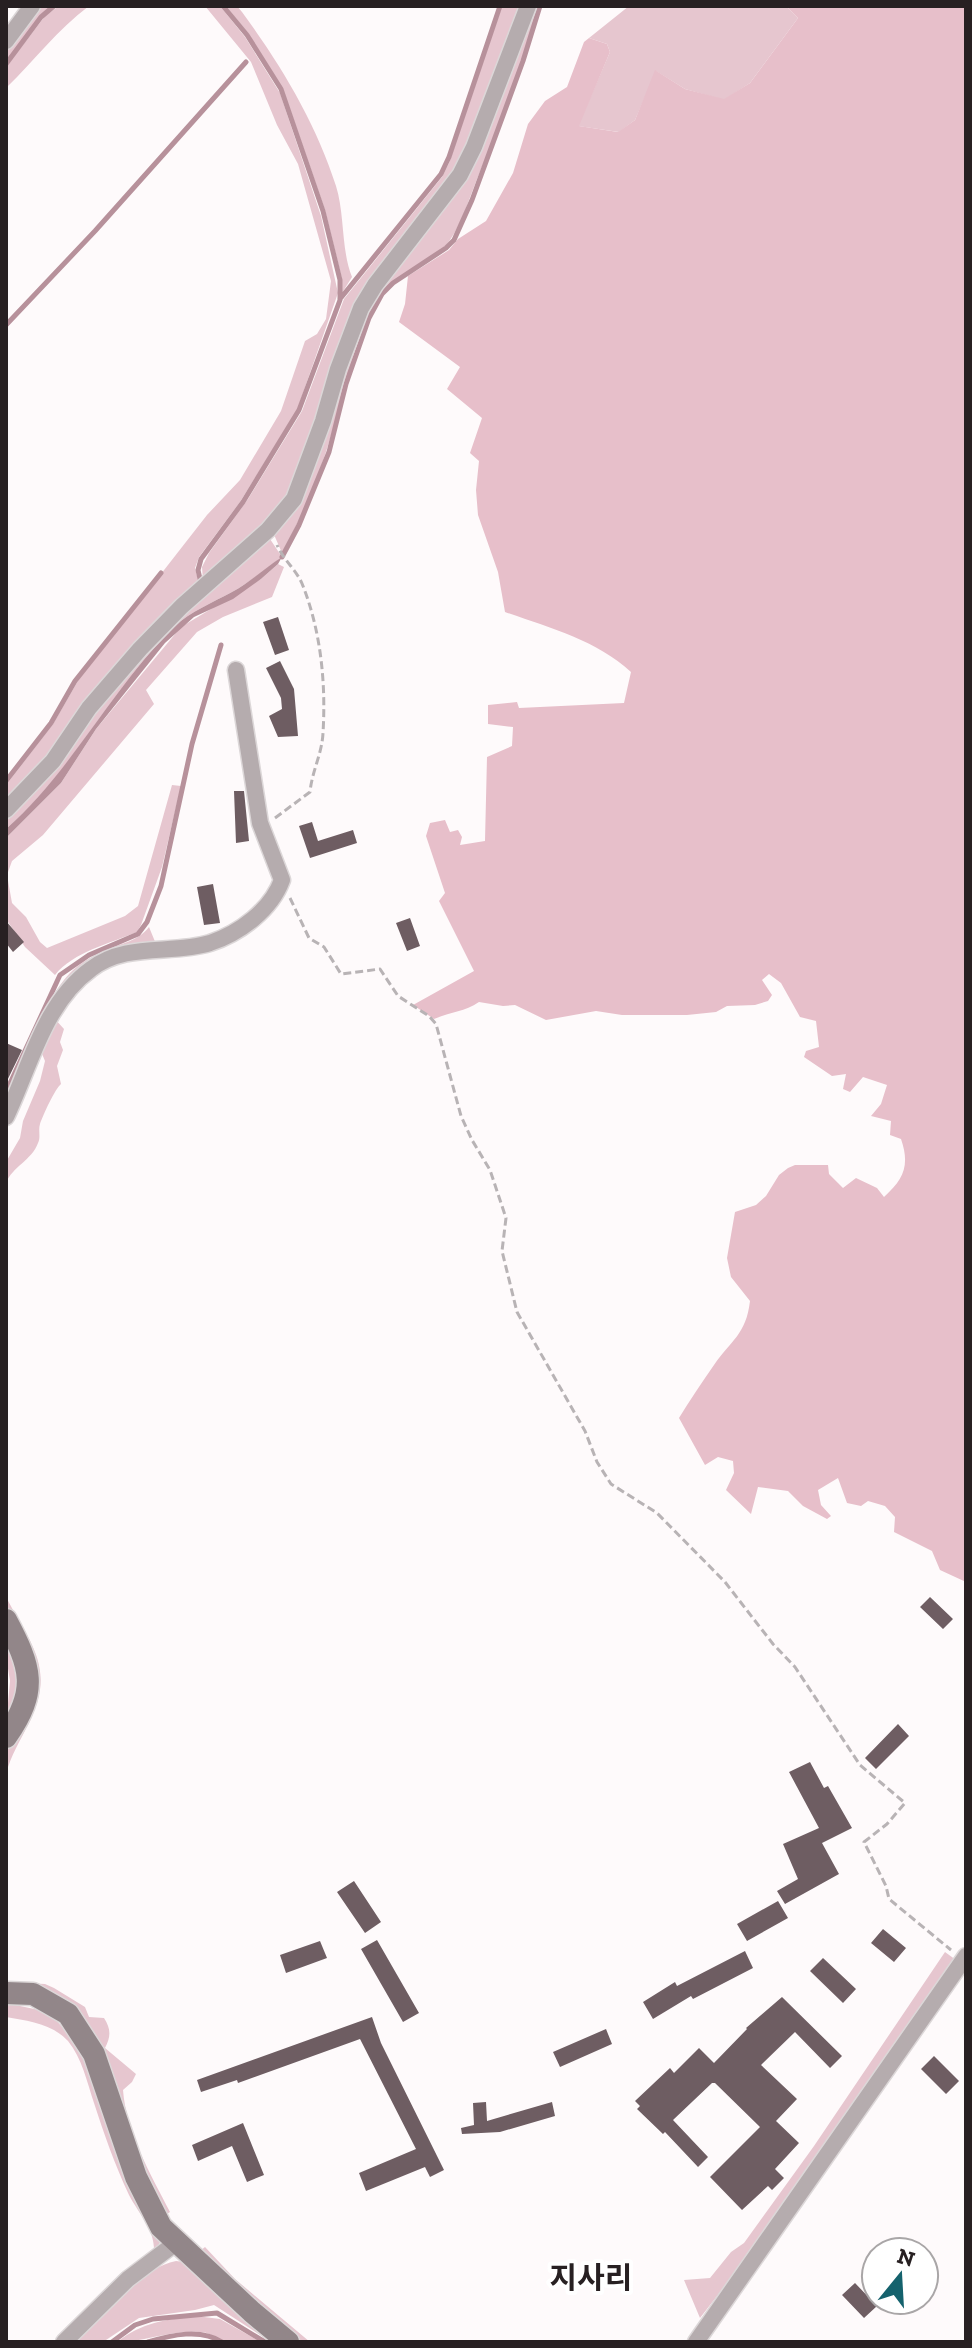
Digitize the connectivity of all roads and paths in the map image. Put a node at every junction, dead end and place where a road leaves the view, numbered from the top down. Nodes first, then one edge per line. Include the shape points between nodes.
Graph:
1 (32, 6) edge
2 (528, 6) edge
3 (6, 41) edge
4 (268, 530) junction
5 (236, 670) dead end
6 (6, 810) edge
7 (260, 823) junction
8 (282, 880) junction
9 (6, 1117) edge
10 (6, 1620) edge
11 (6, 1737) edge
12 (965, 1958) edge
13 (6, 1993) edge
14 (177, 2242) junction
15 (64, 2342) edge
16 (288, 2342) edge
17 (696, 2342) edge

1 - 3 street
2 - 4 street via 460,175 361,308 294,499
4 - 6 street via 140,649 89,708 53,761
4 - 7 path via 282,557 296,570 319,639 323,732 310,792 280,817
5 - 7 street
7 - 8 street
8 - 9 street via 265,911 210,943 115,955 81,977 47,1023
8 - 12 path via 309,938 324,947 341,974 380,969 398,996 436,1024 461,1116 490,1170 506,1218 502,1251 517,1312 597,1462 611,1484 657,1513 725,1582 795,1667 860,1765 905,1803 864,1842 889,1899
10 - 11 street via 30,1681
12 - 17 street
13 - 14 street via 33,1994 68,2014 94,2054 136,2177 161,2227
14 - 15 street via 128,2279
14 - 16 street

